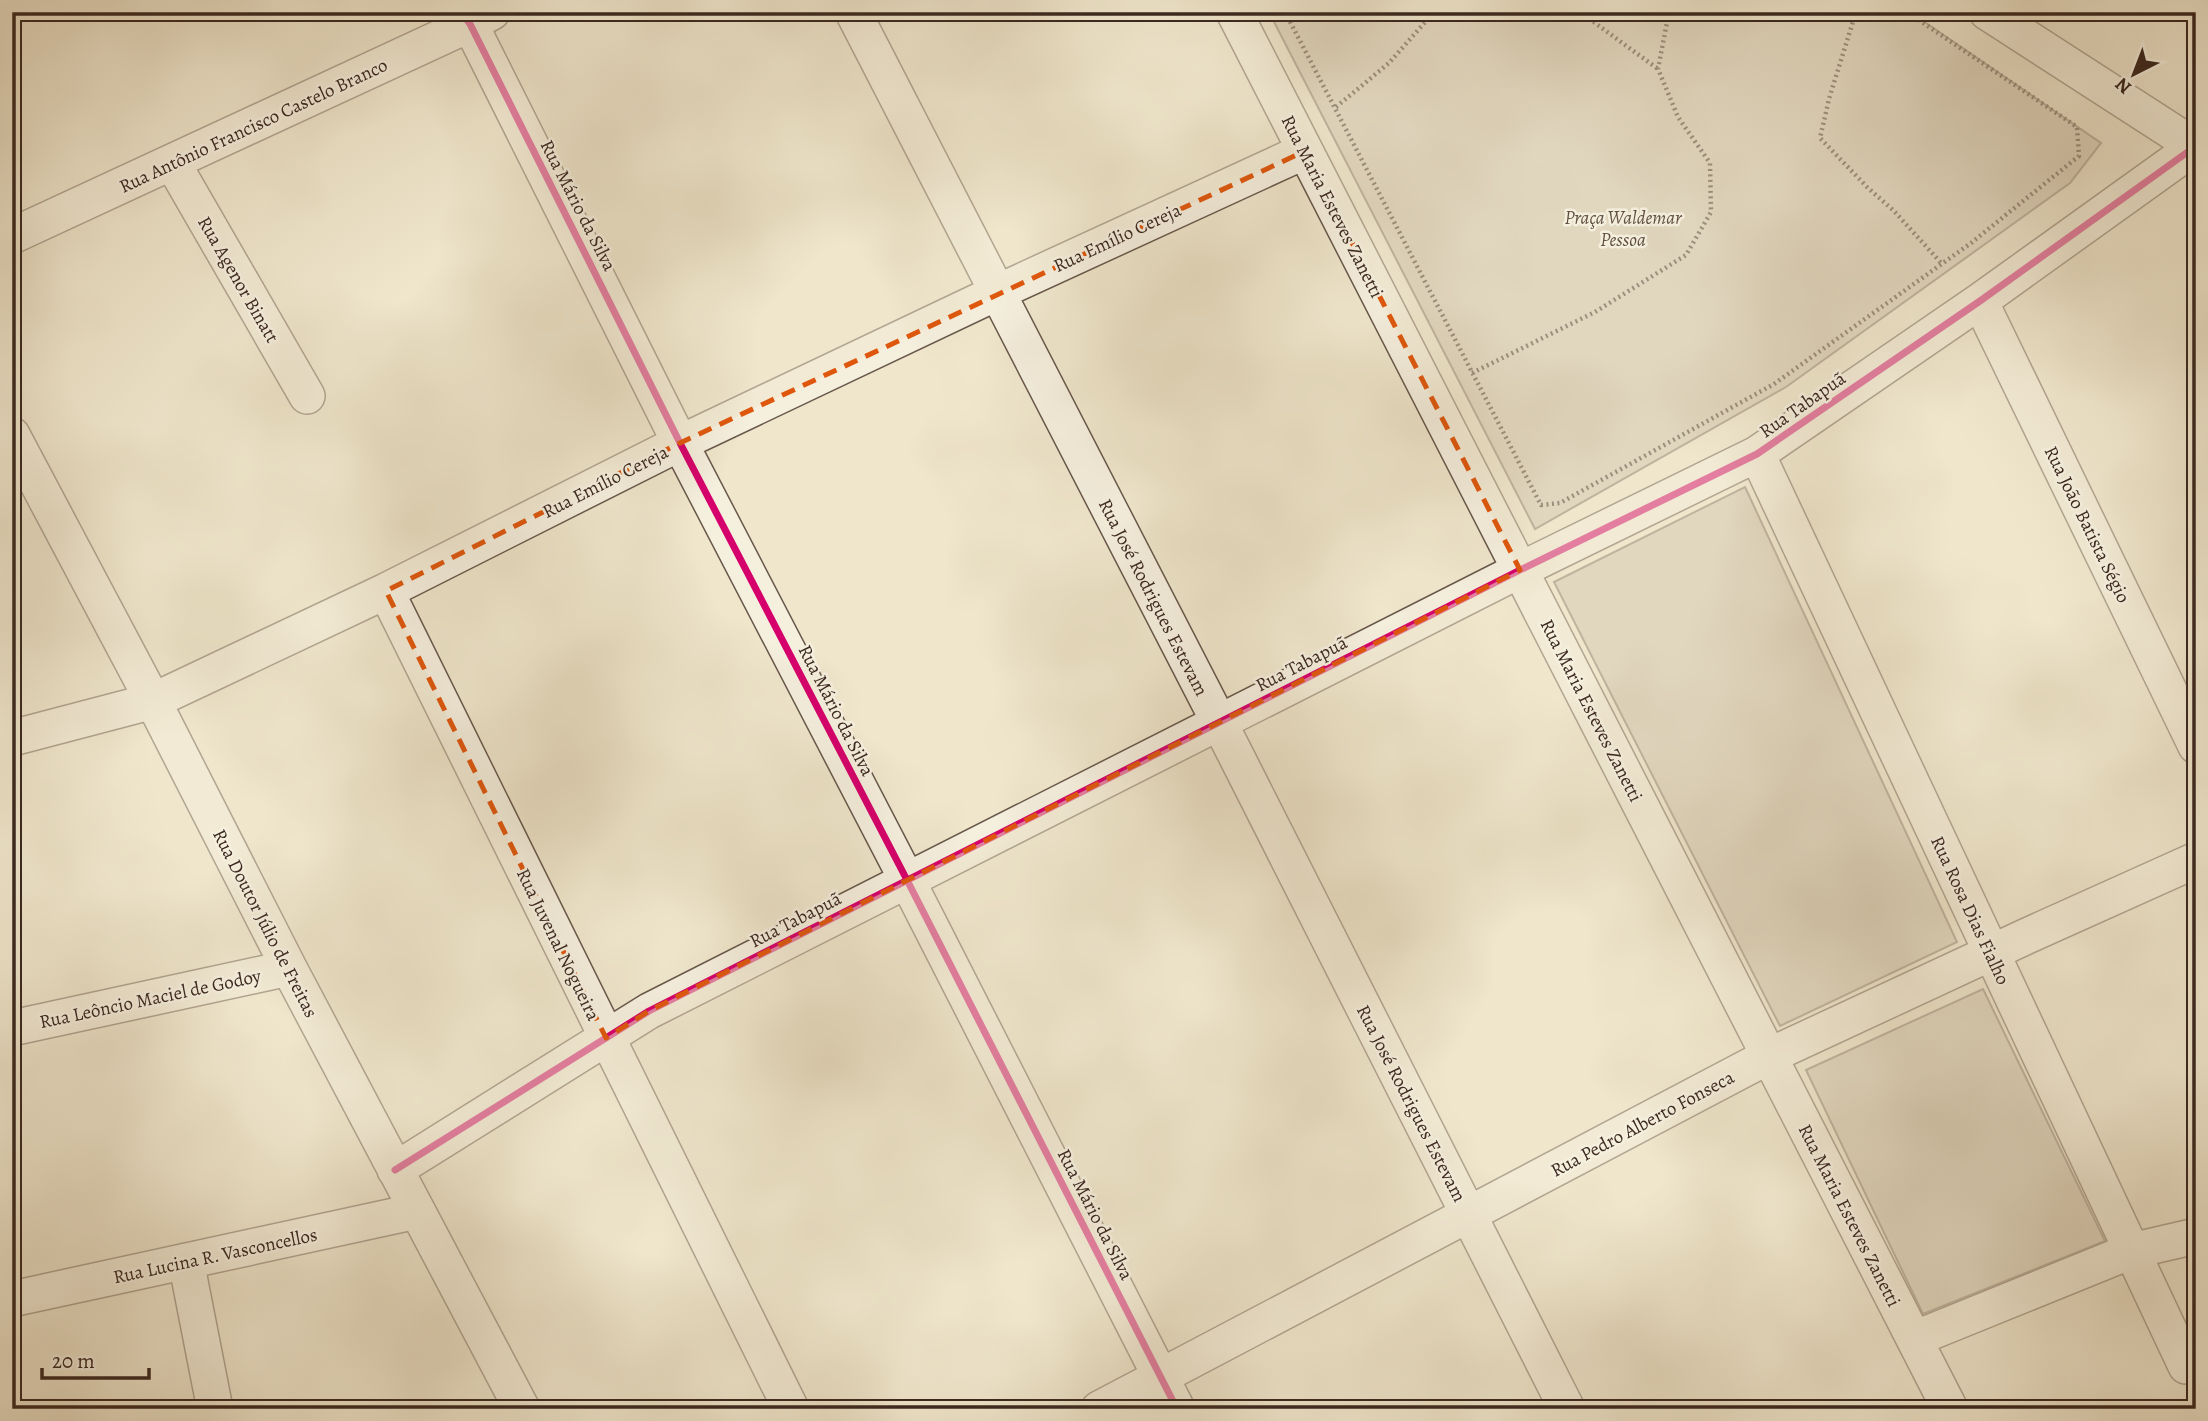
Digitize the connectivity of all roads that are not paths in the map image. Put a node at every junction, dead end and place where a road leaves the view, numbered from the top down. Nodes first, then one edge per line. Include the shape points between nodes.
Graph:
1 (853, 12) edge
2 (1234, 12) edge
3 (1987, 12) edge
4 (475, 16) edge
5 (2196, 147) edge
6 (1305, 151) junction
7 (172, 162) junction
8 (12, 236) edge
9 (996, 293) junction
10 (1980, 301) junction
11 (307, 397) dead end
12 (12, 435) edge
13 (680, 443) junction
14 (1757, 454) junction
15 (1520, 570) junction
16 (386, 592) junction
17 (153, 701) junction
18 (1219, 722) junction
19 (12, 738) edge
20 (2196, 746) edge
21 (2196, 860) edge
22 (907, 880) junction
23 (1991, 952) junction
24 (289, 968) junction
25 (12, 1028) edge
26 (606, 1038) junction
27 (1769, 1056) junction
28 (396, 1170) junction
29 (417, 1211) junction
30 (1469, 1214) junction
31 (2196, 1236) edge
32 (2132, 1251) junction
33 (186, 1261) junction
34 (12, 1299) edge
35 (1914, 1339) junction
36 (2186, 1366) dead end
37 (1160, 1376) junction
38 (215, 1409) edge
39 (522, 1409) edge
40 (791, 1409) edge
41 (1099, 1409) edge
42 (1177, 1409) edge
43 (1567, 1409) edge
44 (1950, 1409) edge

1 - 9 street, Rua José Rodrigues Estevam
2 - 6 street, Rua Maria Esteves Zanetti
3 - 5 street
4 - 7 street, Rua Antônio Francisco Castelo Branco
4 - 13 street, Rua Mário da Silva
5 - 10 street, Rua Tabapuã
6 - 9 street, Rua Emílio Cereja
6 - 15 street, Rua Maria Esteves Zanetti
7 - 8 street, Rua Antônio Francisco Castelo Branco
7 - 11 street, Rua Agenor Binatt
9 - 13 street, Rua Emílio Cereja
9 - 18 street, Rua José Rodrigues Estevam
10 - 14 street, Rua Tabapuã
10 - 20 street, Rua João Batista Ségio
12 - 17 street, Rua Doutor Júlio de Freitas
13 - 16 street, Rua Emílio Cereja
13 - 22 street, Rua Mário da Silva
14 - 15 street, Rua Tabapuã
14 - 23 street, Rua Rosa Dias Fialho
15 - 18 street, Rua Tabapuã
15 - 27 street, Rua Maria Esteves Zanetti
16 - 17 street, Rua Emílio Cereja
16 - 26 street, Rua Juvenal Nogueira
17 - 19 street, Rua Emílio Cereja
17 - 24 street, Rua Doutor Júlio de Freitas
18 - 22 street, Rua Tabapuã
18 - 30 street, Rua José Rodrigues Estevam
21 - 23 street, Rua Pedro Alberto Fonseca
22 - 26 street, Rua Tabapuã via 649,1010
22 - 37 street, Rua Mário da Silva
23 - 27 street, Rua Pedro Alberto Fonseca
23 - 32 street, Rua Rosa Dias Fialho
24 - 25 street, Rua Leôncio Maciel de Godoy
24 - 28 street, Rua Doutor Júlio de Freitas
26 - 28 street, Rua Tabapuã
26 - 40 street, Rua Juvenal Nogueira
27 - 30 street, Rua Pedro Alberto Fonseca
27 - 35 street, Rua Maria Esteves Zanetti
28 - 29 street, Rua Doutor Júlio de Freitas
29 - 33 street, Rua Lucina R. Vasconcellos
29 - 39 street, Rua Doutor Júlio de Freitas
30 - 37 street, Rua Pedro Alberto Fonseca
30 - 43 street, Rua José Rodrigues Estevam
31 - 32 street
32 - 35 street
32 - 36 street, Rua Rosa Dias Fialho
33 - 34 street, Rua Lucina R. Vasconcellos
33 - 38 street
35 - 44 street, Rua Maria Esteves Zanetti
37 - 41 street, Rua Pedro Alberto Fonseca
37 - 42 street, Rua Mário da Silva

